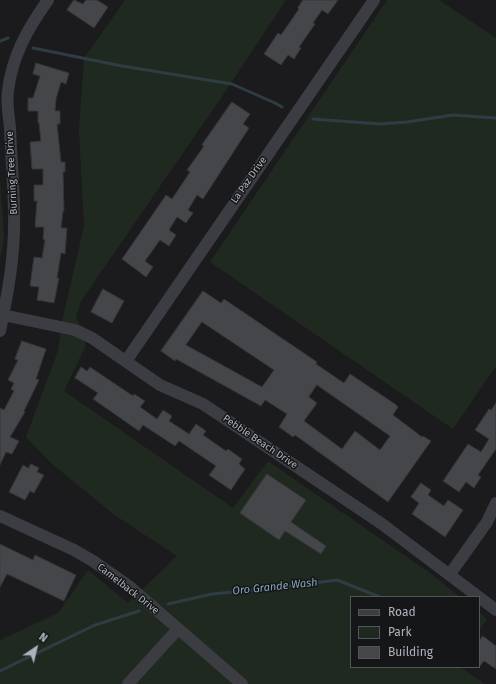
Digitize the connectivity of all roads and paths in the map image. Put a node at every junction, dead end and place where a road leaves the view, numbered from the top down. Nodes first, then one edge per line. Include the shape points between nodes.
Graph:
1 (48, 0) edge
2 (374, 0) edge
3 (3, 315) junction
4 (0, 331) edge
5 (126, 361) junction
6 (496, 503) edge
7 (0, 516) edge
8 (450, 574) junction
9 (478, 596) edge
10 (480, 597) edge
11 (496, 610) edge
12 (178, 629) junction
13 (128, 684) edge
14 (242, 684) edge

1 - 3 street, Burning Tree Drive via 23,39 14,60 8,93 14,240
2 - 5 street, La Paz Drive
3 - 4 street, Burning Tree Drive
3 - 5 street, Pebble Beach Drive via 75,330
5 - 8 street, Pebble Beach Drive via 160,385 214,410 382,524
6 - 8 street via 487,522
7 - 12 street, Camelback Drive via 93,561 130,587
8 - 9 street, Pebble Beach Drive
10 - 11 street, Pebble Beach Drive
12 - 13 street
12 - 14 street, Camelback Drive

